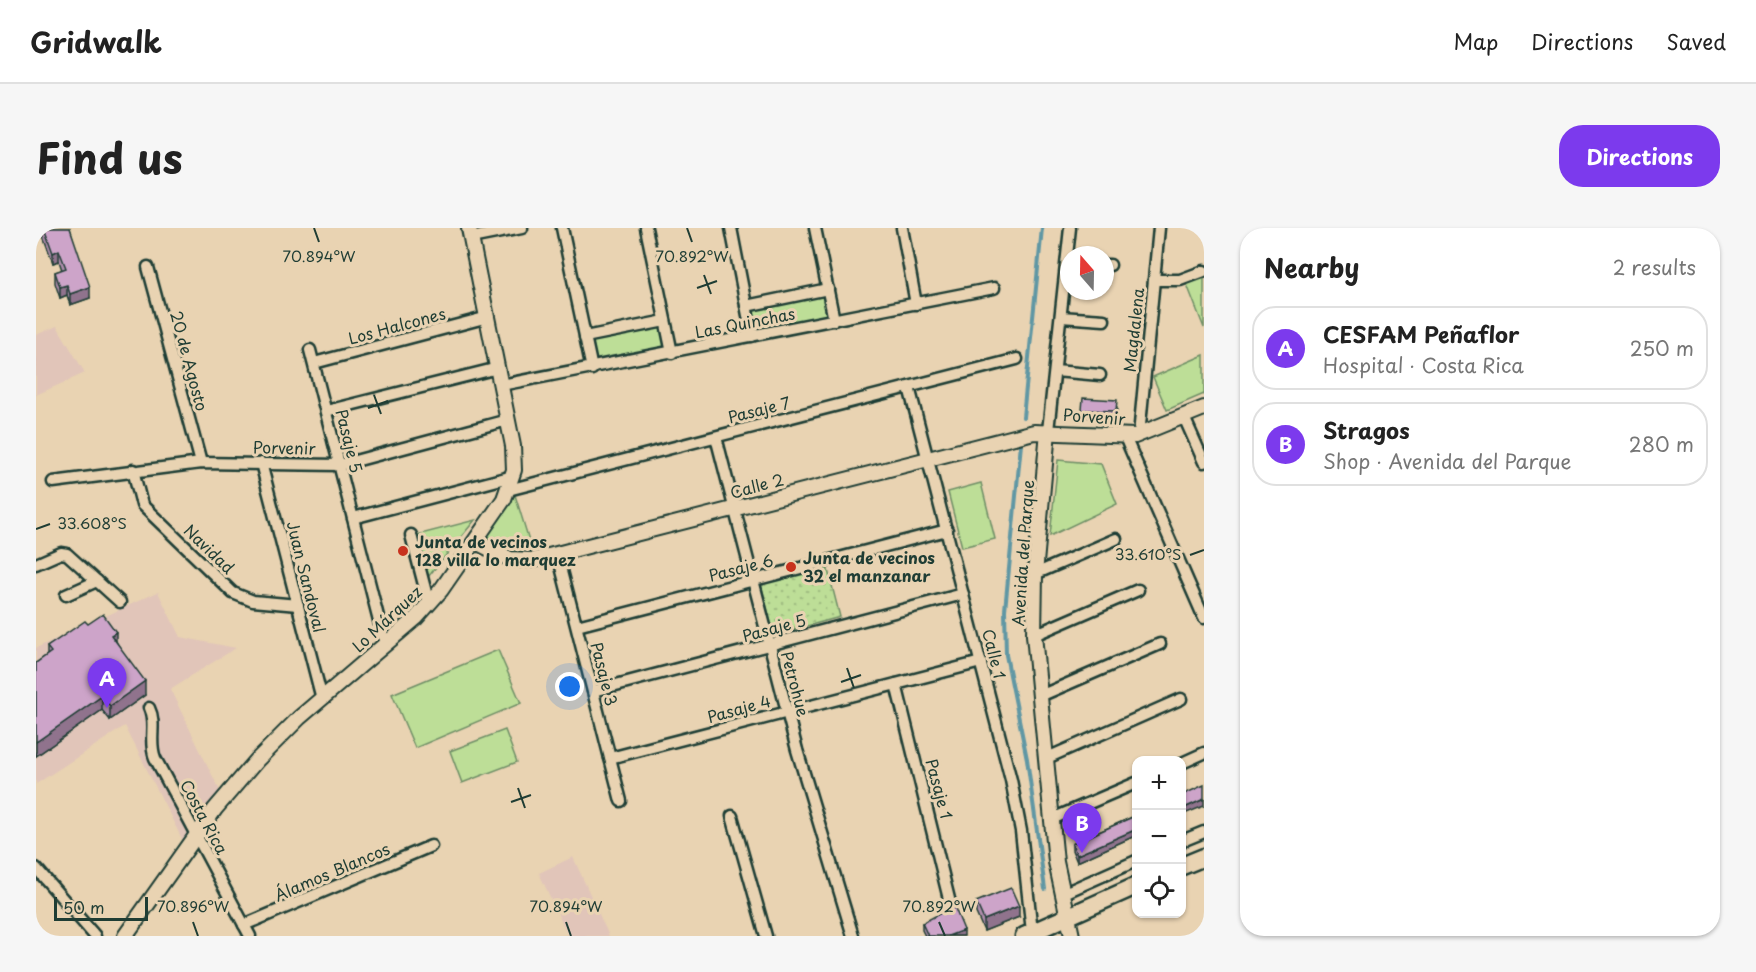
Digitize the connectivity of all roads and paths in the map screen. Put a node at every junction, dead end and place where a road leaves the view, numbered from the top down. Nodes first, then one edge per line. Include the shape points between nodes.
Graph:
1 (485, 228) edge
2 (522, 228) edge
3 (562, 228) edge
4 (646, 228) edge
5 (731, 228) edge
6 (815, 228) edge
7 (902, 228) edge
8 (1070, 228) edge
9 (1159, 228) edge
10 (470, 233) edge
11 (1069, 246) edge
12 (148, 267) dead end
13 (1204, 271) edge
14 (1154, 280) junction
15 (994, 288) dead end
16 (828, 289) junction
17 (1063, 300) edge
18 (916, 304) junction
19 (746, 306) junction
20 (488, 317) junction
21 (1061, 317) junction
22 (834, 320) junction
23 (1104, 320) dead end
24 (665, 321) junction
25 (752, 336) junction
26 (585, 337) junction
27 (310, 350) dead end
28 (672, 353) junction
29 (1017, 359) dead end
30 (314, 363) junction
31 (498, 368) junction
32 (592, 369) junction
33 (1055, 371) junction
34 (1100, 375) dead end
35 (501, 385) junction
36 (909, 387) junction
37 (1204, 408) edge
38 (326, 411) junction
39 (1184, 417) junction
40 (508, 420) junction
41 (1048, 431) junction
42 (1132, 436) junction
43 (716, 437) junction
44 (928, 457) junction
45 (1204, 462) edge
46 (201, 463) junction
47 (261, 463) junction
48 (340, 465) junction
49 (133, 470) junction
50 (513, 476) junction
51 (53, 482) dead end
52 (508, 490) junction
53 (734, 509) junction
54 (353, 518) junction
55 (947, 530) junction
56 (411, 535) dead end
57 (1116, 539) dead end
58 (476, 542) junction
59 (558, 555) junction
60 (36, 564) edge
61 (1035, 574) junction
62 (753, 580) junction
63 (97, 581) junction
64 (1138, 590) dead end
65 (963, 594) junction
66 (66, 595) dead end
67 (120, 602) dead end
68 (429, 604) junction
69 (297, 605) junction
70 (1204, 618) edge
71 (577, 626) junction
72 (1034, 635) junction
73 (385, 644) junction
74 (1160, 644) dead end
75 (770, 645) junction
76 (981, 662) junction
77 (896, 684) junction
78 (593, 692) junction
79 (1041, 696) junction
80 (322, 699) junction
81 (1181, 699) dead end
82 (149, 708) dead end
83 (787, 712) junction
84 (1204, 753) edge
85 (610, 758) junction
86 (1047, 758) junction
87 (1186, 761) edge
88 (1132, 785) edge
89 (621, 801) dead end
90 (732, 816) dead end
91 (1052, 819) junction
92 (1204, 832) edge
93 (196, 835) junction
94 (1186, 840) edge
95 (431, 846) dead end
96 (1204, 857) edge
97 (1132, 863) edge
98 (1186, 864) edge
99 (36, 868) edge
100 (1132, 888) edge
101 (1062, 894) junction
102 (951, 903) dead end
103 (1068, 915) junction
104 (244, 925) junction
105 (1028, 934) edge
106 (95, 936) edge
107 (125, 936) edge
108 (250, 936) edge
109 (766, 936) edge
110 (853, 936) edge
111 (1072, 936) edge

1 - 10 street
2 - 10 street
3 - 26 street
4 - 24 street
5 - 19 street
6 - 16 street
7 - 18 street
8 - 11 street, Avenida del Parque
9 - 14 street, Magdalena
10 - 20 street, Lo Márquez
12 - 46 street, 20 de Agosto
13 - 14 street via 1180,280
14 - 42 street, Magdalena
15 - 18 street, Las Quinchas
16 - 19 street, Las Quinchas
16 - 22 street
17 - 21 street, Avenida del Parque
18 - 22 street, Las Quinchas
19 - 25 street
20 - 30 street, Los Halcones
20 - 31 street, Lo Márquez
21 - 23 street
21 - 33 street, Avenida del Parque
22 - 25 street, Las Quinchas
24 - 26 street
24 - 28 street
25 - 28 street, Las Quinchas
26 - 32 street
27 - 30 street, Pasaje 5
28 - 32 street, Las Quinchas
29 - 36 street, Pasaje 7
30 - 38 street, Pasaje 5
31 - 35 street, Lo Márquez
31 - 38 street
32 - 35 street, Las Quinchas
33 - 34 street
33 - 41 street, Avenida del Parque
35 - 40 street, Lo Márquez
36 - 43 street, Pasaje 7
36 - 44 street, Calle 1
37 - 39 street, Porvenir
38 - 48 street, Pasaje 5
39 - 42 street, Porvenir
39 - 45 street
40 - 48 street, Porvenir
40 - 50 street, Lo Márquez
41 - 42 street, Porvenir
41 - 44 street, Calle 2
41 - 61 street, Avenida del Parque
42 - 70 street
43 - 52 street, Pasaje 7
43 - 53 street, Petrohue
44 - 53 street, Calle 2
44 - 55 street, Calle 1
46 - 47 street, Porvenir
46 - 49 street, Porvenir
47 - 48 street, Porvenir
47 - 69 street, Juan Sandoval
48 - 54 street, Pasaje 5
49 - 51 street, Porvenir
49 - 69 street, Navidad via 142,505 233,593 253,601
50 - 52 street, Lo Márquez
50 - 54 street
52 - 58 street, Lo Márquez
53 - 59 street, Calle 2
53 - 62 street, Petrohue
54 - 73 street, Pasaje 5
55 - 62 street, Pasaje 6
55 - 65 street, Calle 1
56 - 68 street
57 - 61 street
58 - 59 street, Calle 2 via 518,561
58 - 68 street, Lo Márquez
59 - 71 street, Pasaje 3
60 - 63 street via 67,554
61 - 72 street, Avenida del Parque
62 - 71 street, Pasaje 6
62 - 75 street, Petrohue
63 - 66 street
63 - 67 street
64 - 72 street
65 - 75 street, Pasaje 5
65 - 76 street, Calle 1
68 - 73 street, Lo Márquez
69 - 80 street, Juan Sandoval
71 - 78 street, Pasaje 3
72 - 79 street, Avenida del Parque
73 - 80 street, Lo Márquez
74 - 79 street
75 - 78 street, Pasaje 5
75 - 83 street, Petrohue
76 - 77 street, Pasaje 4
76 - 105 street, Calle 1 via 1017,808
77 - 83 street, Pasaje 4
77 - 102 street, Pasaje 1
78 - 85 street, Pasaje 3
79 - 86 street, Avenida del Parque
80 - 93 street, Lo Márquez via 257,760
81 - 86 street
82 - 93 street, Costa Rica via 153,720 152,751
83 - 85 street, Pasaje 4
83 - 110 street, Petrohue
84 - 87 street
85 - 89 street, Pasaje 3
86 - 91 street, Avenida del Parque
88 - 91 street
90 - 109 street
91 - 101 street, Avenida del Parque
92 - 94 street
93 - 104 street, Costa Rica
93 - 107 street, Lo Márquez
95 - 104 street, Álamos Blancos
96 - 98 main road
97 - 101 street
99 - 106 street
100 - 103 main road
101 - 103 street, Avenida del Parque
103 - 105 main road
103 - 111 street, Avenida del Parque
104 - 108 street, Costa Rica

